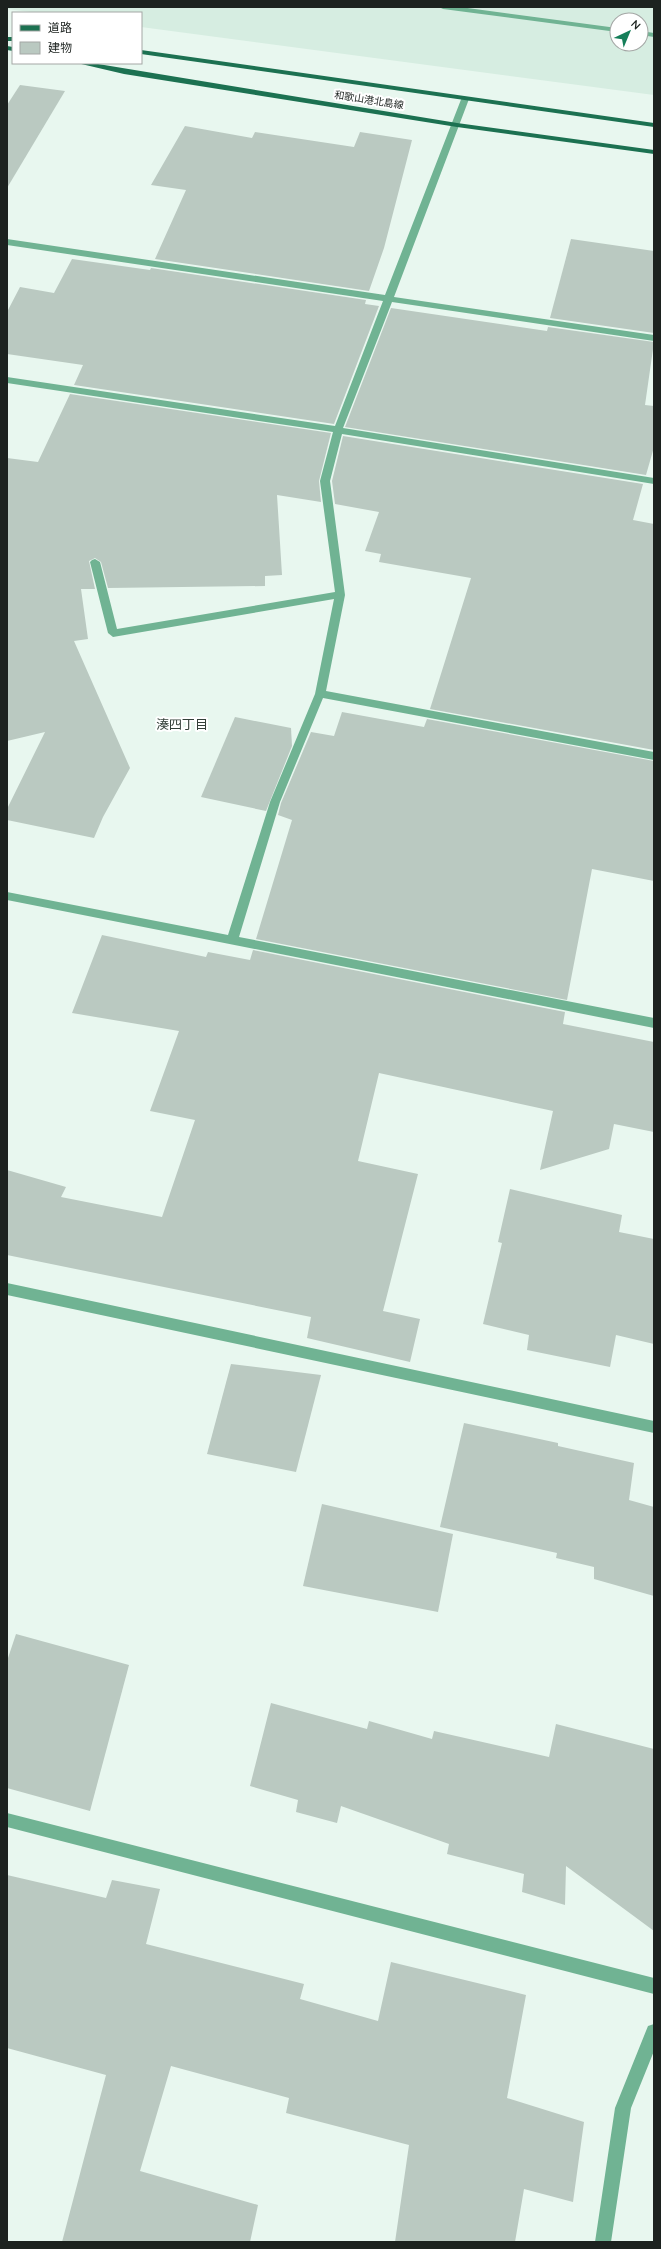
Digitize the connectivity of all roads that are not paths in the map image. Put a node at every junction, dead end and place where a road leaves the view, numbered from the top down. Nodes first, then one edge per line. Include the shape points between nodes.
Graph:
1 (443, 7) edge
2 (609, 29) edge
3 (142, 52) edge
4 (86, 64) edge
5 (465, 99) junction
6 (457, 125) junction
7 (654, 125) edge
8 (654, 152) edge
9 (7, 242) edge
10 (388, 300) junction
11 (654, 338) edge
12 (7, 380) edge
13 (338, 430) junction
14 (654, 481) edge
15 (95, 562) dead end
16 (340, 595) junction
17 (320, 694) junction
18 (654, 756) edge
19 (7, 896) edge
20 (232, 940) junction
21 (654, 1023) edge
22 (7, 1289) edge
23 (654, 1427) edge
24 (7, 1820) edge
25 (654, 1986) edge
26 (654, 2032) edge
27 (604, 2242) edge

1 - 2 street
3 - 5 main road, 和歌山港北島線
4 - 6 main road, 和歌山港北島線
5 - 6 street
5 - 7 main road, 和歌山港北島線
6 - 8 main road, 和歌山港北島線
6 - 10 street
9 - 10 street
10 - 11 street
10 - 13 street
12 - 13 street
13 - 14 street
13 - 16 street via 325,481
15 - 16 street via 113,633
16 - 17 street
17 - 18 street
17 - 20 street via 274,802
19 - 20 street
20 - 21 street
22 - 23 street
24 - 25 street
26 - 27 street via 623,2108

